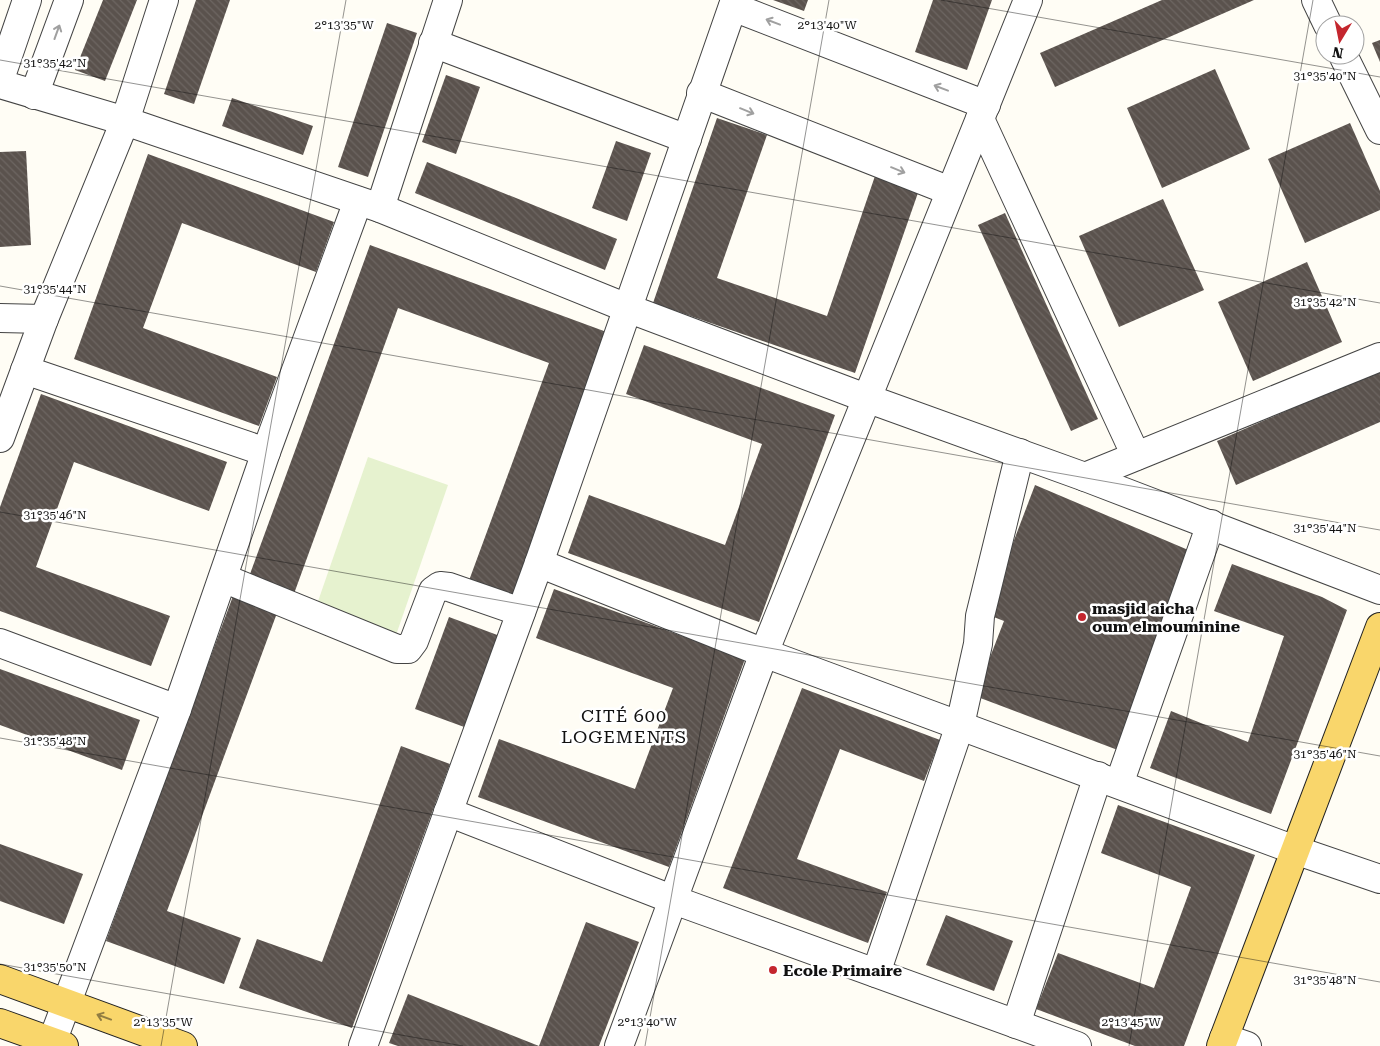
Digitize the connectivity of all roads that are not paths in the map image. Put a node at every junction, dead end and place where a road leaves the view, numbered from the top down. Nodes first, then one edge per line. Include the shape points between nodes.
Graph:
1 (27, 0) edge
2 (69, 0) edge
3 (164, 0) edge
4 (448, 0) edge
5 (1028, 0) edge
6 (1316, 0) edge
7 (734, 3) edge
8 (1323, 15) edge
9 (433, 43) junction
10 (1348, 65) edge
11 (0, 79) edge
12 (0, 84) edge
13 (701, 93) junction
14 (34, 95) junction
15 (983, 112) junction
16 (125, 121) junction
17 (1380, 130) edge
18 (687, 138) junction
19 (950, 191) junction
20 (369, 205) junction
21 (627, 308) junction
22 (0, 318) edge
23 (44, 319) junction
24 (1380, 357) edge
25 (25, 370) junction
26 (866, 398) junction
27 (0, 438) edge
28 (266, 452) junction
29 (1020, 453) junction
30 (1136, 456) junction
31 (1085, 477) junction
32 (1211, 524) junction
33 (539, 563) junction
34 (223, 578) junction
35 (1380, 590) edge
36 (521, 612) junction
37 (1380, 627) edge
38 (0, 643) edge
39 (764, 652) junction
40 (177, 709) junction
41 (960, 725) junction
42 (1108, 780) junction
43 (448, 812) junction
44 (1295, 850) junction
45 (1380, 879) edge
46 (674, 900) junction
47 (876, 973) junction
48 (0, 979) edge
49 (66, 1004) junction
50 (0, 1023) edge
51 (1016, 1024) junction
52 (1231, 1043) edge
53 (58, 1044) edge
54 (183, 1046) edge
55 (363, 1046) edge
56 (619, 1046) edge
57 (1077, 1046) edge

1 - 11 street
14 -> 2 street
3 - 16 street
4 - 9 street
5 - 15 street
6 - 8 street
7 - 13 street
15 -> 7 street
9 - 18 street
9 - 20 street
10 - 17 street
12 - 14 street
13 - 18 street
13 -> 19 street
14 - 16 street
15 - 19 street
15 - 30 street
16 - 20 street
16 - 23 street
18 - 21 street
19 - 26 street
20 - 21 street
20 - 28 street
21 - 26 street
21 - 33 street
22 - 23 street
23 - 25 street
24 - 30 street
25 - 27 street
25 - 28 street
26 - 29 street
26 - 39 street
28 - 34 street
29 - 31 street
29 - 41 street via 980,616 978,644
30 - 31 street
31 - 32 street
32 - 35 street
32 - 42 street
33 - 36 street
33 - 39 street
34 - 36 street via 398,649 408,649 414,641 433,591 440,586
34 - 40 street
36 - 43 street
37 - 44 main road
38 - 40 street
39 - 41 street
39 - 46 street
40 - 49 street
41 - 42 street
41 - 47 street
42 - 44 street
42 - 51 street
43 - 46 street
43 - 55 street
44 - 45 street
44 - 52 main road
46 - 47 street
46 - 56 street
47 - 51 street
48 - 49 main road
49 - 53 street
54 -> 49 main road
50 - 53 main road
51 - 57 street

